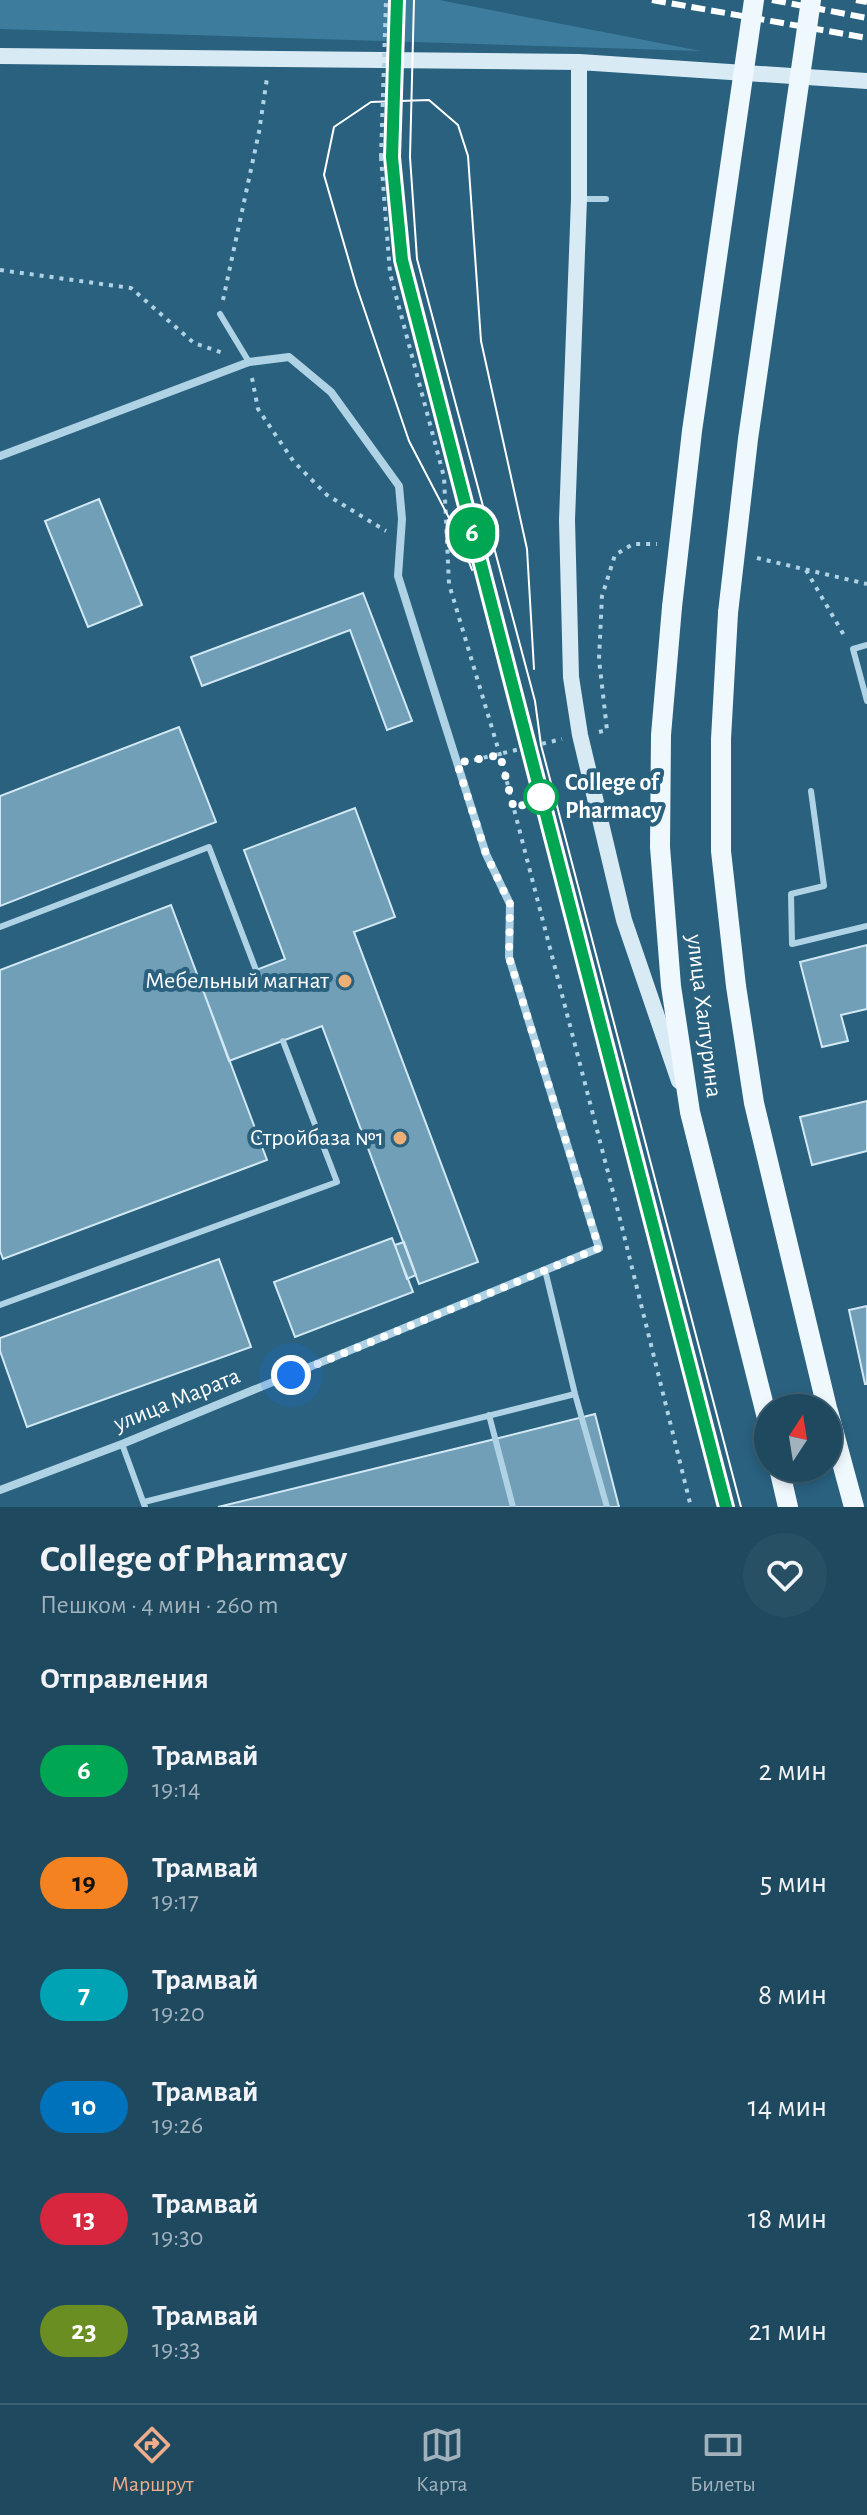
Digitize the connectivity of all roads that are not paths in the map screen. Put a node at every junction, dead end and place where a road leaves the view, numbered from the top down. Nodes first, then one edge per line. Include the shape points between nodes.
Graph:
1 (754, 0) edge
2 (811, 0) edge
3 (0, 56) edge
4 (579, 62) junction
5 (867, 81) edge
6 (579, 199) junction
7 (606, 199) dead end
8 (220, 314) road end
9 (249, 362) junction
10 (0, 456) edge
11 (867, 645) edge
12 (867, 701) edge
13 (811, 791) dead end
14 (867, 926) edge
15 (0, 927) edge
16 (256, 970) dead end
17 (283, 1041) dead end
18 (690, 1112) junction
19 (545, 1270) junction
20 (0, 1305) edge
21 (575, 1394) junction
22 (761, 1394) edge
23 (824, 1394) edge
24 (489, 1415) junction
25 (122, 1444) junction
26 (842, 1462) edge
27 (782, 1482) edge
28 (0, 1490) edge
29 (145, 1504) edge
30 (513, 1507) edge
31 (607, 1507) edge
32 (788, 1507) edge
33 (854, 1507) edge

1 - 18 main road, улица Халтурина, bridge via 692,431 661,735 660,847 671,986
2 - 23 main road, улица Халтурина, bridge via 728,613 721,851 754,1103
3 - 4 street
4 - 5 street
4 - 6 street
6 - 7 lane
6 - 18 street via 567,520 571,677 624,920
8 - 9 lane
9 - 10 street
9 - 19 street, улица Марата via 289,357 331,392 399,486 398,576 486,854 510,904 509,957 599,1248
11 - 12 lane via 853,649
13 - 14 lane via 824,886 791,894 792,944
15 - 16 lane via 209,847
17 - 20 lane via 337,1182
18 - 22 main road, улица Халтурина
19 - 21 lane
19 - 25 street, улица Марата
21 - 24 lane
21 - 31 lane
24 - 29 lane
24 - 30 lane
25 - 28 street, улица Марата
25 - 29 lane
26 - 33 main road, улица Халтурина
27 - 32 main road

